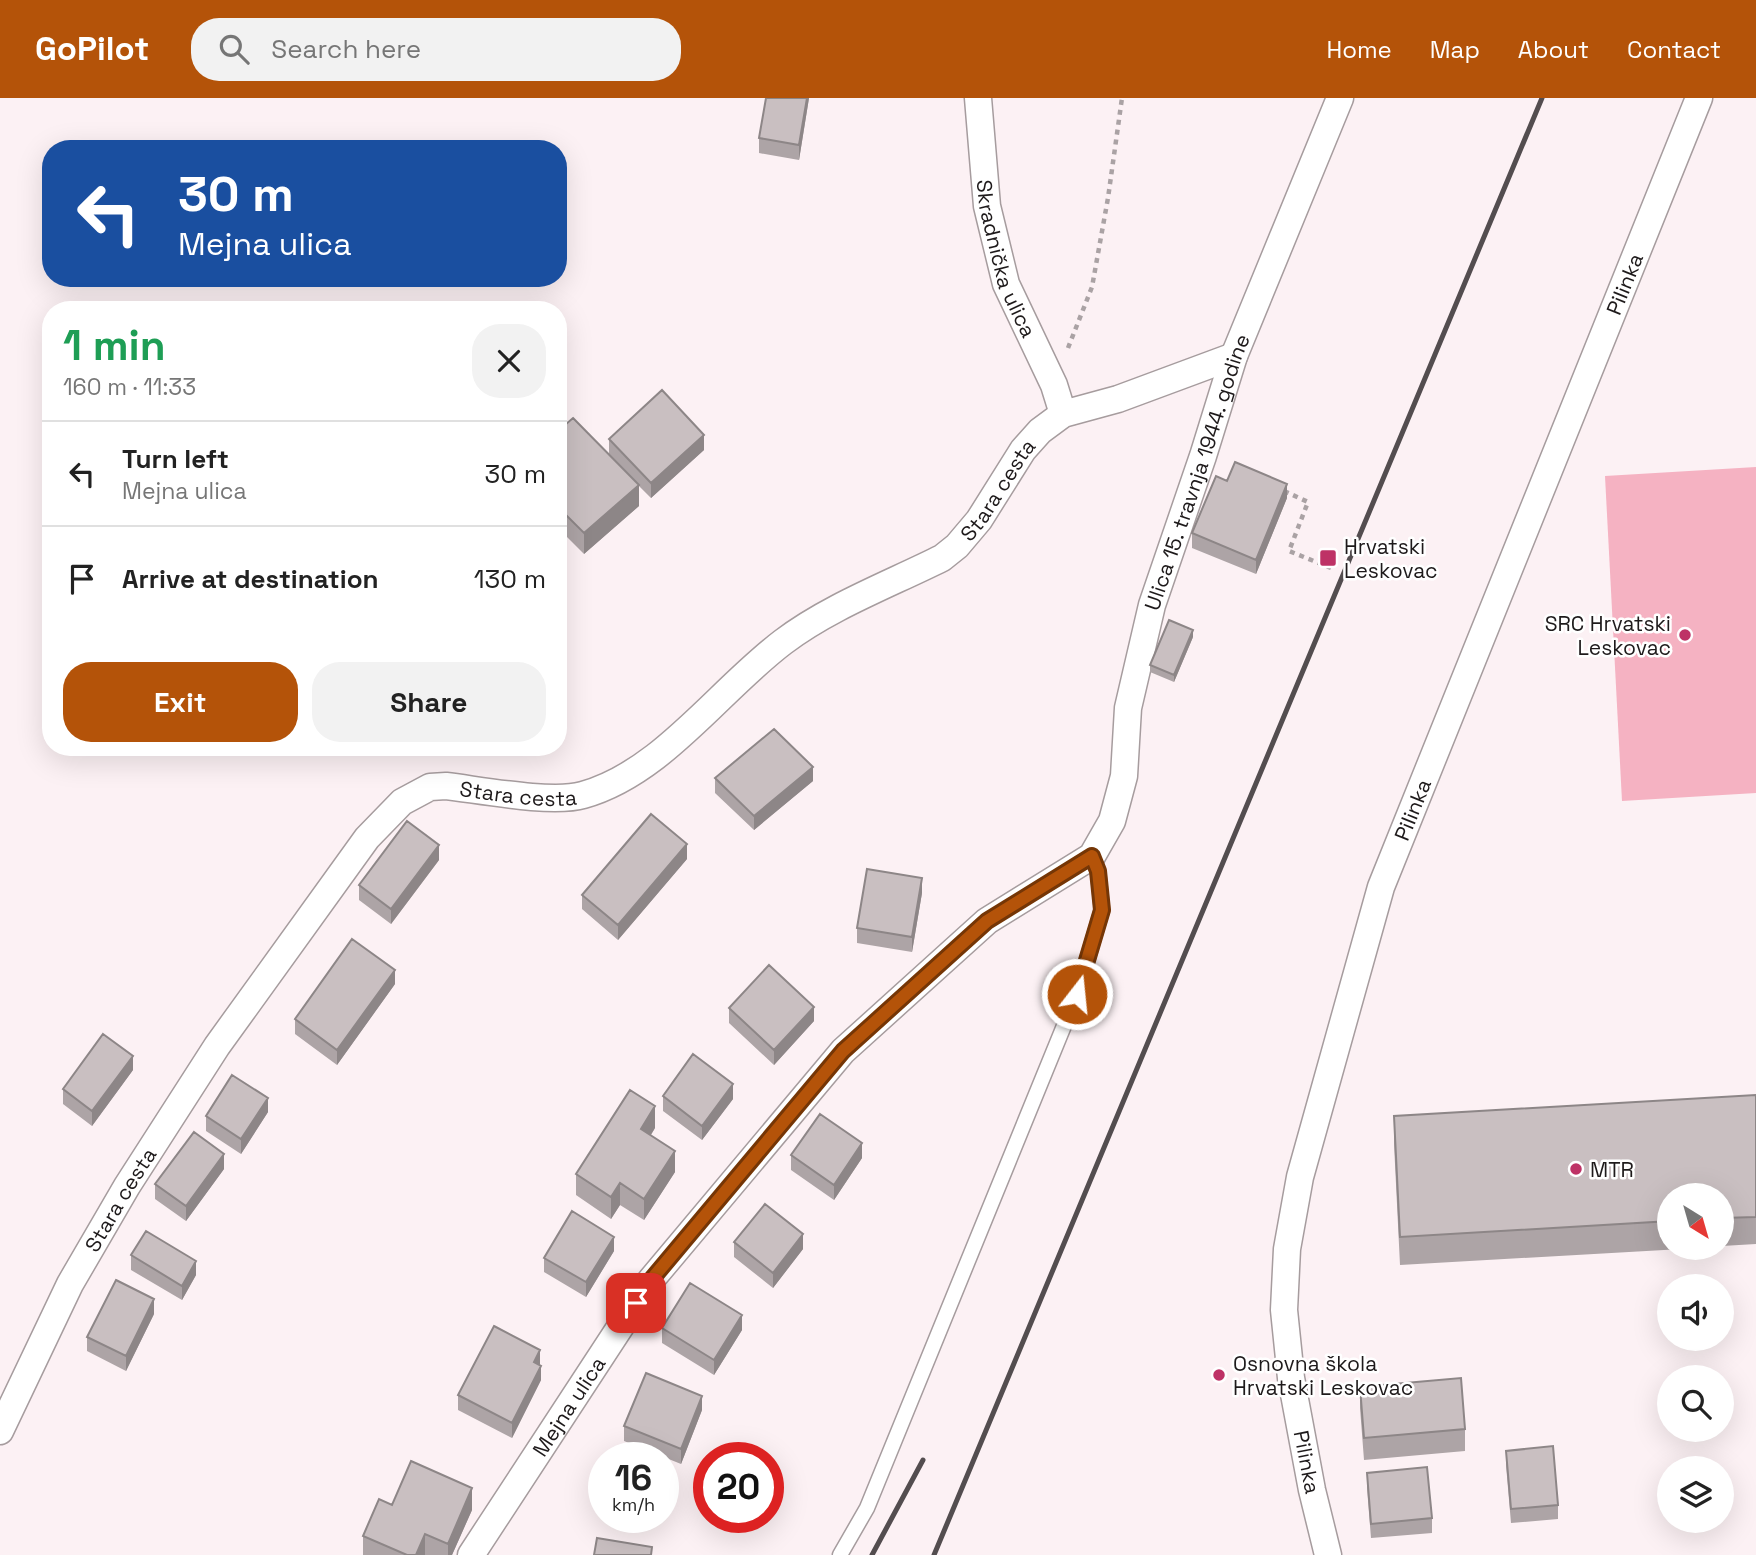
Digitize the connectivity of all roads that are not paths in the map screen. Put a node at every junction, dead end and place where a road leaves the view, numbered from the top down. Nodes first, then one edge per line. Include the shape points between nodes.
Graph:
1 (978, 98) edge
2 (1340, 98) edge
3 (1699, 98) edge
4 (1234, 356) junction
5 (1063, 414) junction
6 (1092, 856) junction
7 (0, 1431) edge
8 (471, 1555) edge
9 (840, 1555) edge
10 (1328, 1555) edge

1 - 5 street, Skradnička ulica via 987,206 1006,284
2 - 4 street, Ulica 15. travnja 1944. godine
3 - 10 street, Pilinka via 1381,887 1300,1177 1287,1249 1284,1310 1291,1377
4 - 5 street, Stara cesta via 1118,400
4 - 6 street, Ulica 15. travnja 1944. godine via 1152,605 1128,708 1124,776 1112,821
5 - 7 street, Stara cesta via 1023,450 957,546 783,642 640,768 616,782 562,799 430,786 402,802 367,838 217,1046 127,1186 70,1283
6 - 8 street, Mejna ulica via 987,921 843,1051 651,1280
6 - 9 lane via 1102,910 1077,994 867,1508

